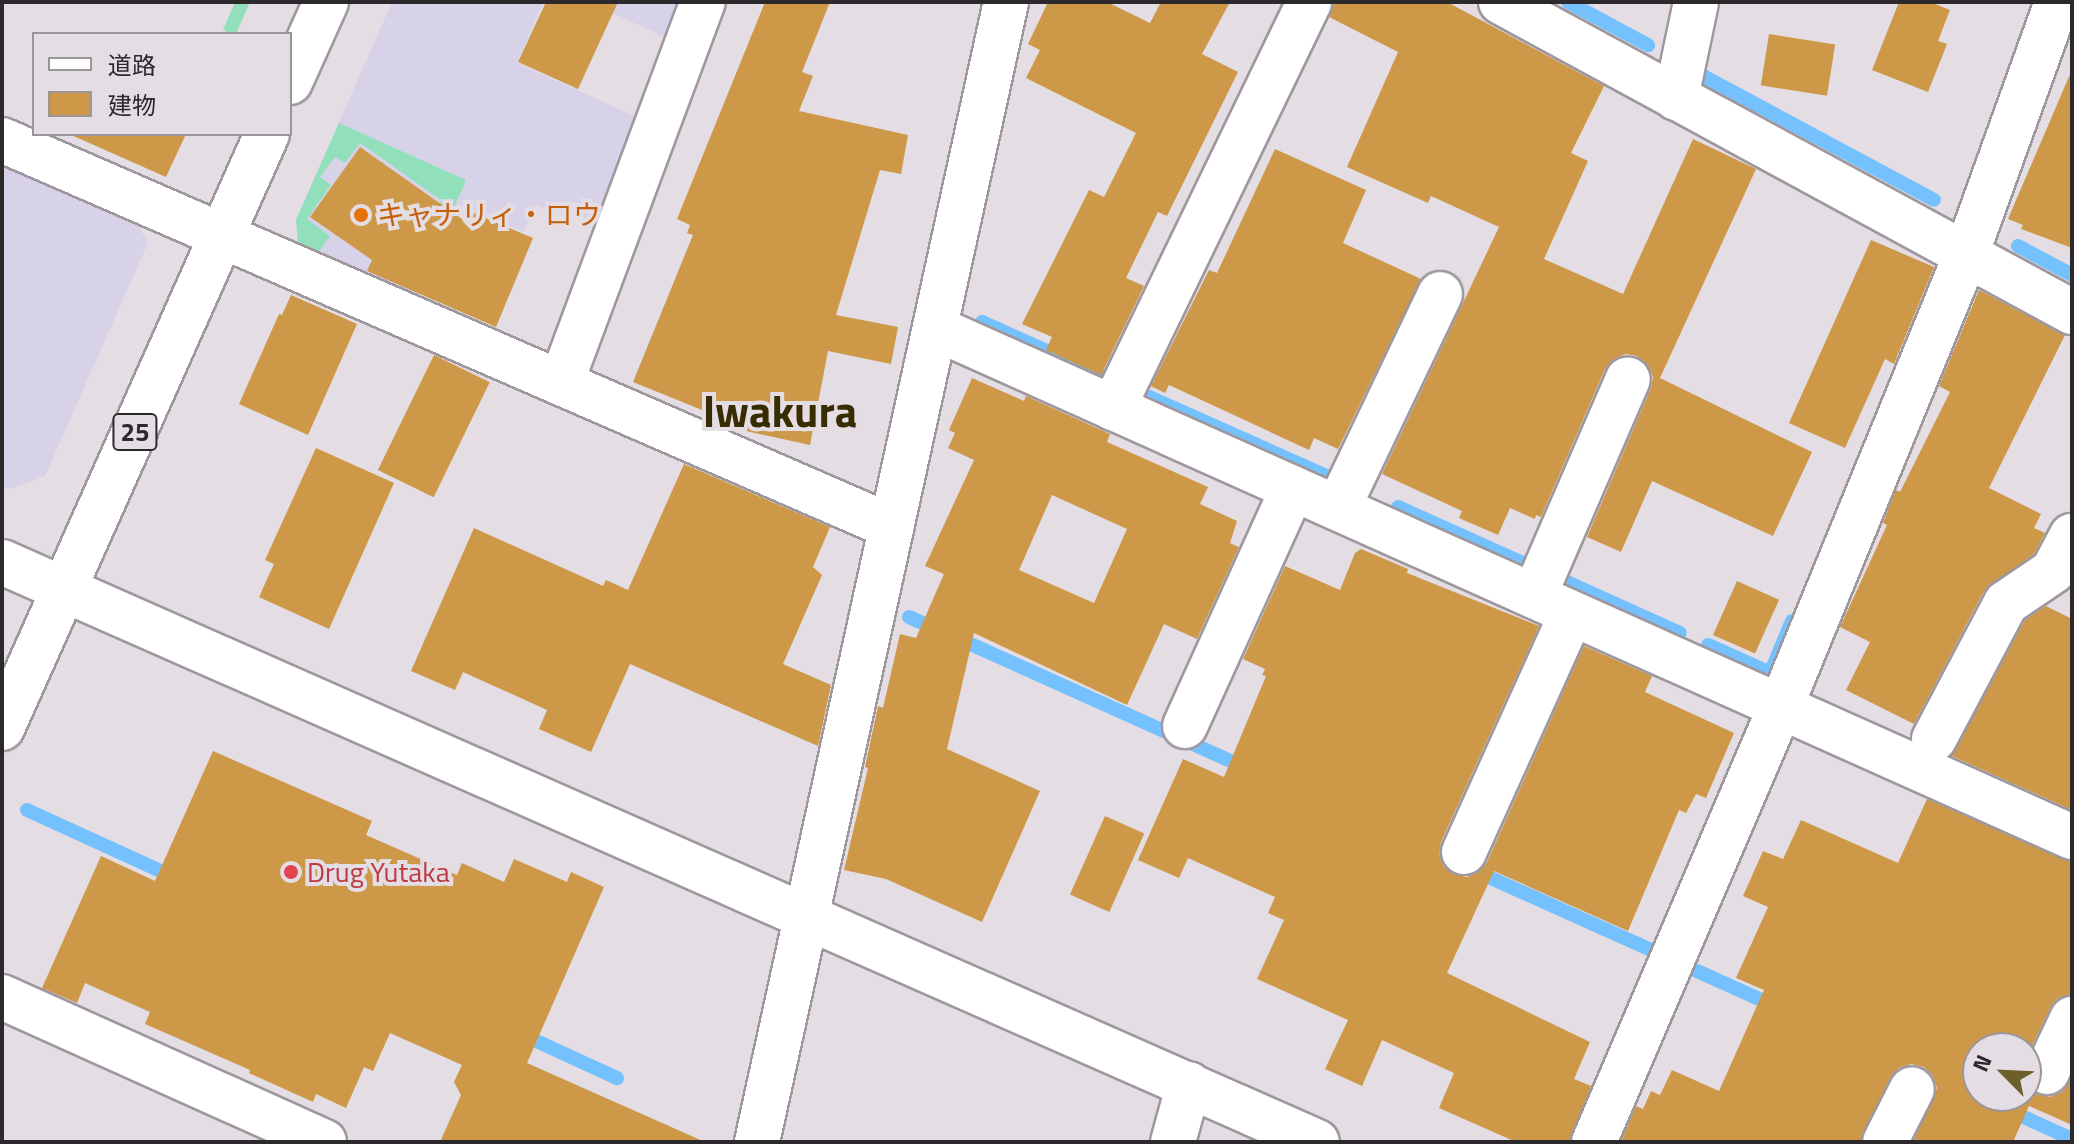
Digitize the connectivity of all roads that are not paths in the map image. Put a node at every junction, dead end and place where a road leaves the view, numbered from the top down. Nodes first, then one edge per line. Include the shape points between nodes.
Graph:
1 (326, 2) edge
2 (703, 2) edge
3 (1006, 2) edge
4 (1309, 2) edge
5 (1501, 2) edge
6 (1696, 2) edge
7 (2057, 2) edge
8 (292, 78) edge
9 (1676, 98) junction
10 (266, 136) edge
11 (2, 140) edge
12 (222, 235) junction
13 (1966, 255) junction
14 (1440, 294) dead end
15 (2072, 312) edge
16 (935, 328) junction
17 (1628, 379) dead end
18 (561, 383) junction
19 (1113, 408) junction
20 (1293, 488) junction
21 (1338, 508) junction
22 (892, 527) junction
23 (2072, 536) edge
24 (2, 562) edge
25 (65, 589) junction
26 (2055, 590) edge
27 (1553, 604) junction
28 (1781, 706) junction
29 (1185, 726) dead end
30 (2, 728) edge
31 (1934, 739) dead end
32 (2072, 837) edge
33 (1464, 852) dead end
34 (807, 916) junction
35 (2, 997) edge
36 (2072, 1019) edge
37 (2047, 1072) dead end
38 (1189, 1084) junction
39 (1912, 1089) dead end
40 (245, 1126) edge
41 (324, 1142) edge
42 (757, 1142) edge
43 (1173, 1142) edge
44 (1317, 1142) edge
45 (1594, 1142) edge
46 (1885, 1142) edge

1 - 8 street
2 - 18 street
3 - 16 street
4 - 19 street
5 - 9 street
6 - 9 street
7 - 13 street
9 - 13 street
10 - 12 street, 25
11 - 12 street
12 - 18 street
12 - 25 street, 25
13 - 15 street
13 - 28 street
14 - 21 street
16 - 19 street
16 - 22 street
17 - 27 street
18 - 22 street
19 - 20 street
20 - 21 street
20 - 29 street
21 - 27 street
22 - 34 street
23 - 26 street via 2053,571
24 - 25 street
25 - 30 street, 25
25 - 34 street
26 - 31 street via 2006,603
27 - 28 street
27 - 33 street
28 - 32 street
28 - 45 street
34 - 38 street
34 - 42 street
35 - 40 street
36 - 37 street
38 - 43 street
38 - 44 street
39 - 46 street
40 - 41 street

